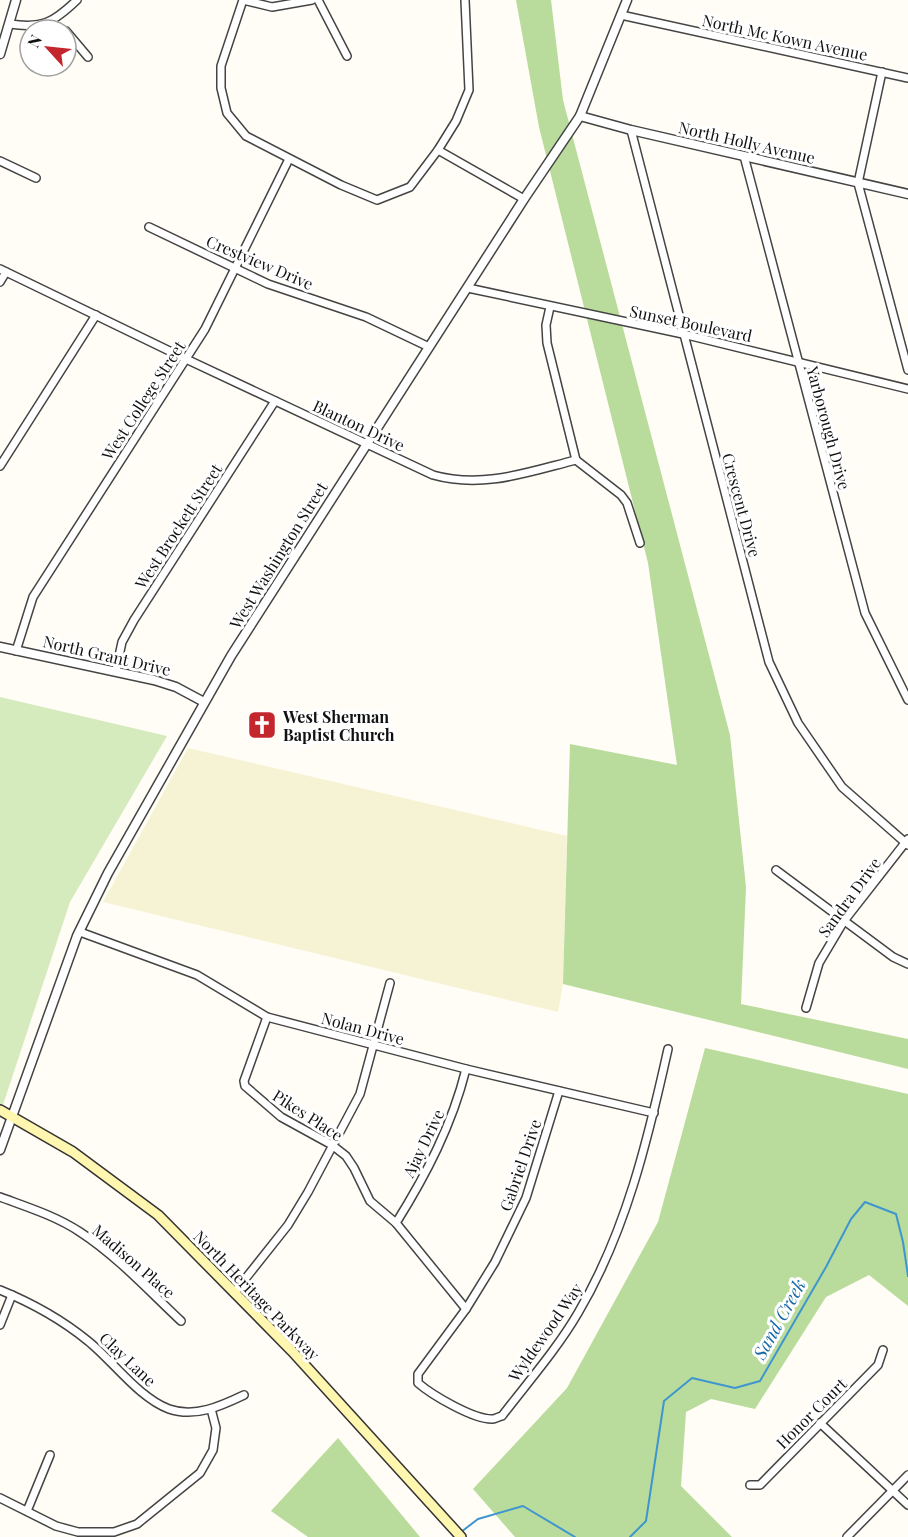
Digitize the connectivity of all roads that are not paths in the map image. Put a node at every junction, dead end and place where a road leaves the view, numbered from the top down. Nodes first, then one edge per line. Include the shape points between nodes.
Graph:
1 (16, 0) edge
2 (77, 0) edge
3 (243, 0) edge
4 (312, 0) edge
5 (318, 0) edge
6 (465, 0) edge
7 (627, 0) edge
8 (621, 15) junction
9 (59, 18) edge
10 (10, 24) junction
11 (18, 25) edge
12 (78, 45) edge
13 (0, 54) edge
14 (347, 56) dead end
15 (88, 57) dead end
16 (882, 72) junction
17 (908, 78) edge
18 (580, 116) junction
19 (631, 130) junction
20 (438, 150) junction
21 (744, 156) junction
22 (289, 159) junction
23 (0, 161) edge
24 (36, 178) dead end
25 (858, 183) junction
26 (908, 194) edge
27 (524, 199) junction
28 (149, 227) dead end
29 (236, 268) junction
30 (3, 271) edge
31 (0, 282) edge
32 (468, 288) junction
33 (550, 307) junction
34 (96, 315) junction
35 (683, 334) junction
36 (429, 346) junction
37 (186, 359) junction
38 (797, 361) junction
39 (908, 370) edge
40 (908, 389) edge
41 (275, 401) junction
42 (367, 442) junction
43 (576, 460) junction
44 (0, 466) edge
45 (640, 543) dead end
46 (0, 647) edge
47 (16, 651) junction
48 (116, 670) junction
49 (908, 700) edge
50 (204, 702) junction
51 (907, 842) edge
52 (776, 870) dead end
53 (844, 921) junction
54 (80, 932) junction
55 (908, 964) edge
56 (390, 982) dead end
57 (806, 1008) dead end
58 (267, 1017) junction
59 (374, 1044) junction
60 (668, 1049) dead end
61 (466, 1069) junction
62 (559, 1091) junction
63 (0, 1110) edge
64 (654, 1113) junction
65 (12, 1115) junction
66 (332, 1145) junction
67 (0, 1150) edge
68 (0, 1197) edge
69 (396, 1224) junction
70 (0, 1290) edge
71 (234, 1293) junction
72 (12, 1295) junction
73 (466, 1309) junction
74 (181, 1321) dead end
75 (0, 1326) edge
76 (883, 1350) dead end
77 (244, 1395) dead end
78 (211, 1409) junction
79 (820, 1423) junction
80 (50, 1455) dead end
81 (908, 1475) edge
82 (750, 1485) dead end
83 (893, 1490) junction
84 (0, 1498) edge
85 (908, 1505) edge
86 (27, 1511) junction
87 (461, 1537) edge
88 (847, 1537) edge

1 - 10 street
2 - 9 street
3 - 4 street via 272,7
3 - 22 street via 221,66 227,113 246,136
5 - 14 street
6 - 20 street via 469,90
7 - 8 street, West Washington Street
8 - 16 street, North Mc Kown Avenue
8 - 18 street, West Washington Street
10 - 11 street
10 - 13 street
12 - 15 street
16 - 17 street, North Mc Kown Avenue
16 - 25 street
18 - 19 street, North Holly Avenue
18 - 27 street, West Washington Street
19 - 21 street, North Holly Avenue
19 - 35 street, Crescent Drive
20 - 22 street via 410,186 377,200
20 - 27 street
21 - 25 street, North Holly Avenue
21 - 38 street, Yarborough Drive
22 - 29 street, West College Street
23 - 24 street
25 - 26 street, North Holly Avenue
25 - 39 street
27 - 32 street, West Washington Street
28 - 29 street, Crestview Drive
29 - 36 street, Crestview Drive via 296,295 366,317
29 - 37 street, West College Street
30 - 31 street
30 - 34 street, Blanton Drive
32 - 33 street, Sunset Boulevard
32 - 36 street, West Washington Street
33 - 35 street, Sunset Boulevard
33 - 43 street via 547,344
34 - 37 street, Blanton Drive
34 - 44 street
35 - 38 street, Sunset Boulevard
35 - 51 street, Crescent Drive via 769,662 798,723 842,788
36 - 42 street, West Washington Street
37 - 41 street, Blanton Drive
37 - 47 street, West College Street via 33,597
38 - 40 street, Sunset Boulevard
38 - 49 street, Yarborough Drive via 865,613
41 - 42 street, Blanton Drive
41 - 48 street, West Brockett Street via 134,620 122,642
42 - 43 street, Blanton Drive via 434,474 466,481 505,478
42 - 50 street, West Washington Street
43 - 45 street via 621,495
46 - 47 street, North Grant Drive
47 - 48 street, North Grant Drive
48 - 50 street, North Grant Drive via 176,687
50 - 54 street, West Washington Street via 108,873
51 - 53 street, Sandra Drive
52 - 53 street
53 - 55 street
53 - 57 street, Sandra Drive via 819,963
54 - 58 street, Nolan Drive via 197,975
54 - 65 street, West Washington Street
56 - 59 street
58 - 59 street, Nolan Drive
58 - 66 street, Pikes Place via 245,1086 281,1117
59 - 61 street, Nolan Drive
59 - 66 street via 360,1094
60 - 64 street, Wyldewood Way
61 - 62 street, Nolan Drive
61 - 69 street, Ajay Drive via 434,1156
62 - 64 street, Nolan Drive
62 - 73 street, Gabriel Drive via 526,1198 495,1262
63 - 65 main road, North Heritage Parkway
64 - 73 street, Wyldewood Way via 625,1210 593,1286 550,1354 502,1416 494,1419 453,1405 418,1383 418,1374
65 - 67 street, West Washington Street
65 - 71 main road, North Heritage Parkway via 73,1152 158,1215
66 - 69 street, Pikes Place via 346,1156 370,1201
66 - 71 street via 288,1226
68 - 74 street, Madison Place via 46,1214 81,1233
69 - 73 street, Pikes Place
70 - 72 street, Clay Lane
71 - 87 main road, North Heritage Parkway
72 - 75 street
72 - 78 street, Clay Lane via 54,1316 80,1335 149,1398 170,1409
76 - 79 street, Honor Court via 878,1365
77 - 78 street, Clay Lane
78 - 86 street via 216,1428 213,1450 200,1473 137,1524 114,1532 78,1532
79 - 82 street, Honor Court via 760,1485
79 - 83 street
80 - 86 street
81 - 83 street
83 - 85 street
83 - 88 street
84 - 86 street

